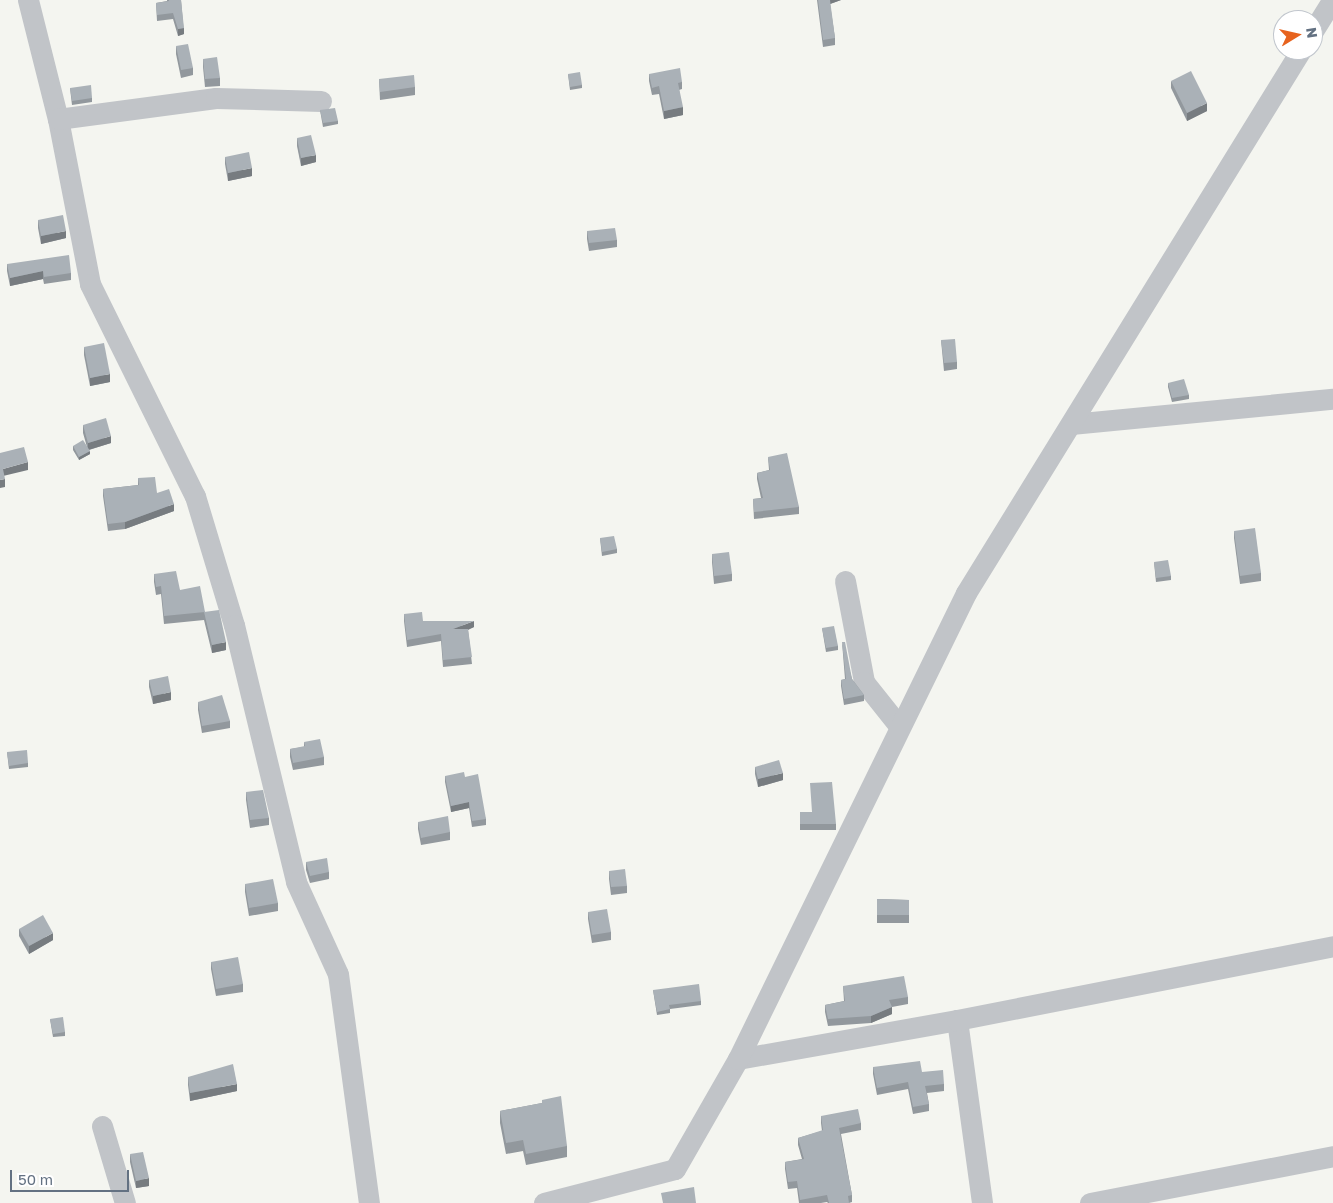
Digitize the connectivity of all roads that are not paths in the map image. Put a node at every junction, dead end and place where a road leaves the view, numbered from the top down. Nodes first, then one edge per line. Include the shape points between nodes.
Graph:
1 (28, 0) edge
2 (1332, 0) edge
3 (1323, 15) edge
4 (1295, 60) edge
5 (321, 101) dead end
6 (58, 119) junction
7 (1333, 399) edge
8 (1071, 424) junction
9 (845, 581) dead end
10 (899, 726) junction
11 (1333, 946) edge
12 (957, 1020) junction
13 (738, 1059) junction
14 (102, 1126) dead end
15 (1333, 1156) edge
16 (125, 1203) edge
17 (369, 1203) edge
18 (544, 1203) edge
19 (982, 1203) edge
20 (1090, 1203) edge

1 - 6 street
2 - 3 street
4 - 8 street
5 - 6 street via 216,98
6 - 17 street via 90,284 195,496 234,625 296,882 338,974
7 - 8 street
8 - 10 street via 966,593
9 - 10 street via 864,682
10 - 13 street
11 - 12 street
12 - 13 street
12 - 19 street
13 - 18 street via 675,1169
14 - 16 street
15 - 20 street

